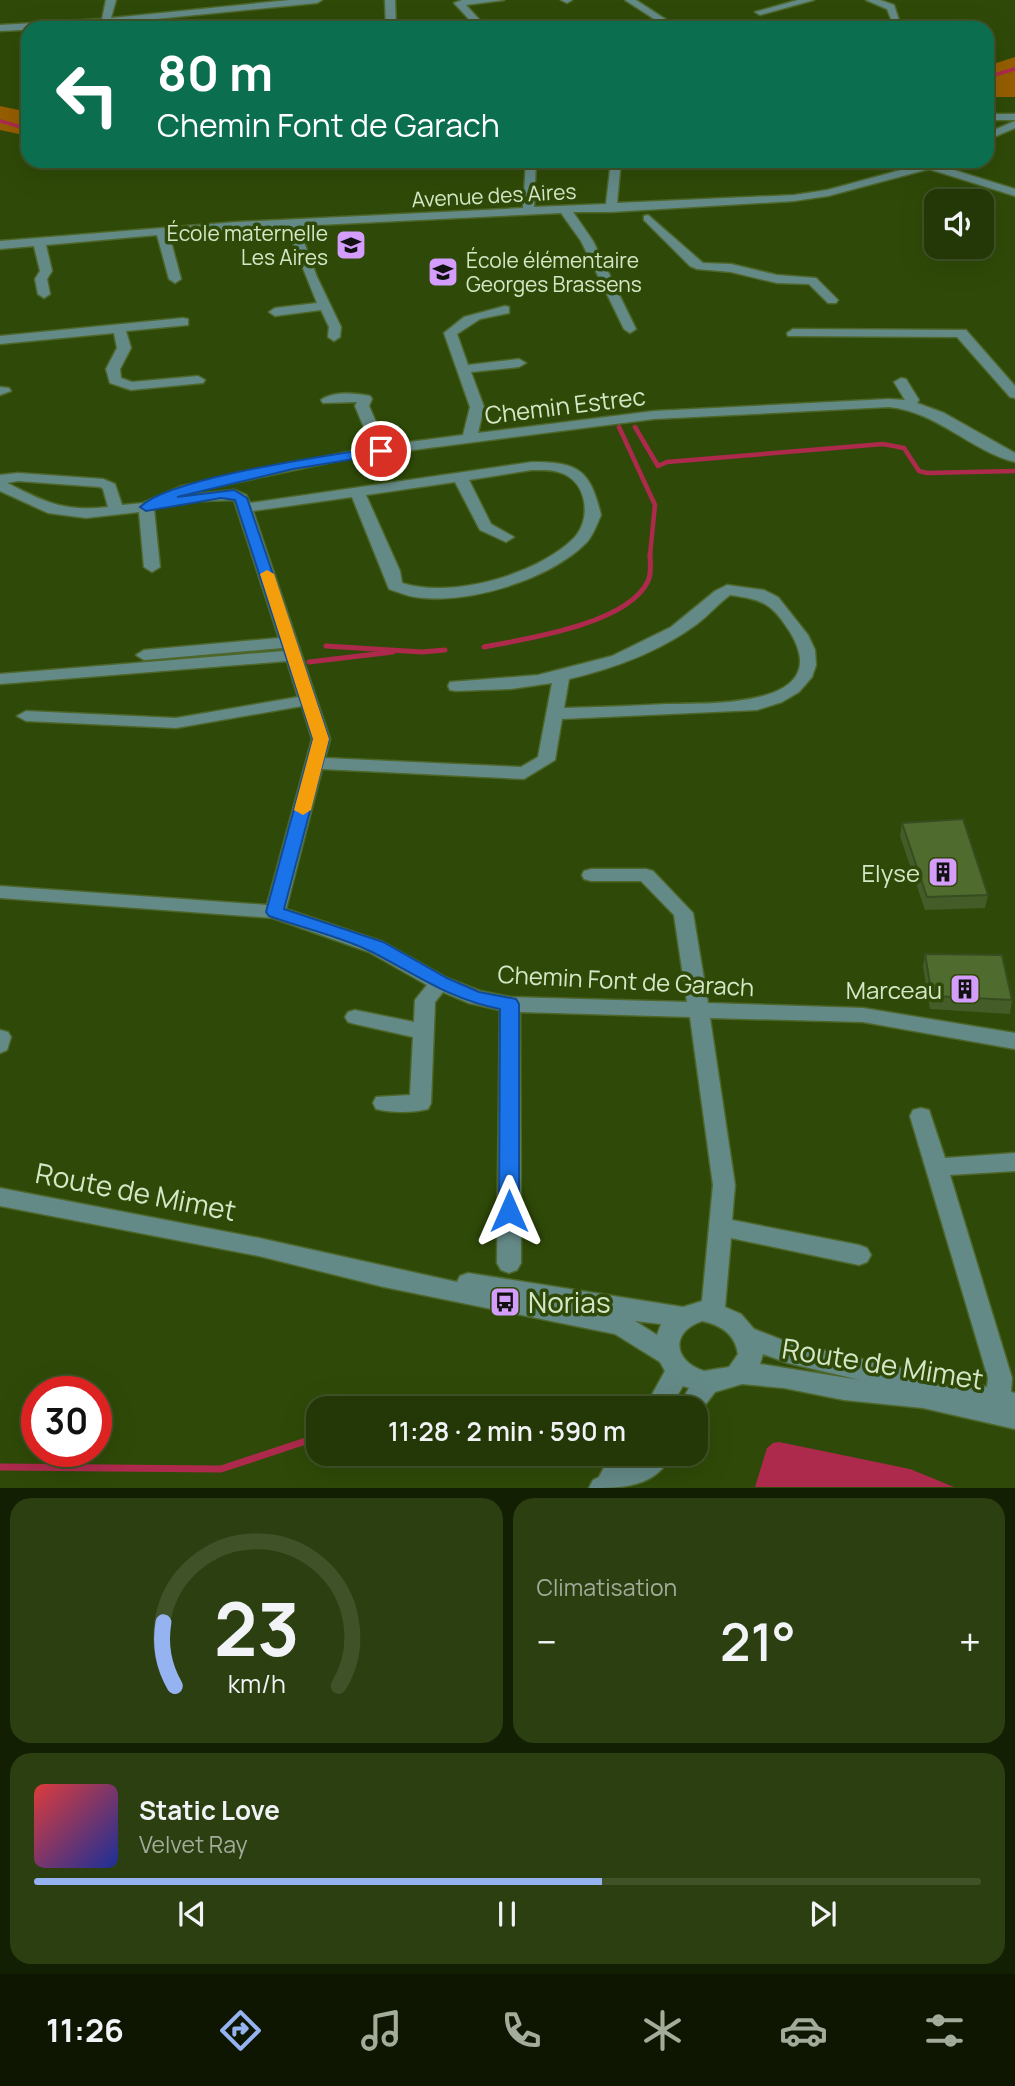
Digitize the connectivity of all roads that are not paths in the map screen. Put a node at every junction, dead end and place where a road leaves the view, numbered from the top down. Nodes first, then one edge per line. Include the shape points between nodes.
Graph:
1 (111, 0) edge
2 (317, 0) edge
3 (499, 0) edge
4 (630, 0) edge
5 (809, 0) edge
6 (871, 0) edge
7 (392, 1) edge
8 (273, 3) edge
9 (244, 4) edge
10 (760, 12) dead end
11 (106, 21) joint
12 (391, 21) edge
13 (475, 21) edge
14 (663, 21) edge
15 (897, 21) edge
16 (21, 29) edge
17 (21, 30) edge
18 (1, 31) edge
19 (994, 117) edge
20 (1015, 117) edge
21 (1015, 124) edge
22 (994, 134) edge
23 (531, 168) edge
24 (616, 168) edge
25 (925, 168) joint
26 (1015, 193) edge
27 (611, 209) junction
28 (566, 211) junction
29 (528, 212) junction
30 (651, 212) junction
31 (290, 223) junction
32 (162, 232) junction
33 (39, 241) junction
34 (0, 243) edge
35 (175, 279) dead end
36 (44, 294) dead end
37 (832, 300) dead end
38 (325, 306) junction
39 (505, 310) dead end
40 (275, 312) dead end
41 (183, 322) dead end
42 (119, 328) junction
43 (630, 329) dead end
44 (793, 334) dead end
45 (334, 337) dead end
46 (0, 340) edge
47 (519, 363) dead end
48 (464, 369) junction
49 (198, 380) dead end
50 (901, 382) dead end
51 (1015, 394) edge
52 (328, 400) dead end
53 (910, 404) junction
54 (469, 440) junction
55 (381, 451) junction
56 (1015, 458) edge
57 (460, 476) junction
58 (0, 479) edge
59 (0, 485) edge
60 (357, 491) junction
61 (146, 507) junction
62 (244, 508) junction
63 (116, 511) junction
64 (506, 537) dead end
65 (152, 568) dead end
66 (293, 649) junction
67 (0, 668) edge
68 (561, 678) junction
69 (0, 679) edge
70 (456, 686) dead end
71 (309, 700) junction
72 (555, 714) junction
73 (26, 716) dead end
74 (315, 763) junction
75 (591, 875) dead end
76 (0, 892) edge
77 (275, 912) junction
78 (440, 983) junction
79 (510, 1004) junction
80 (699, 1011) junction
81 (355, 1017) dead end
82 (423, 1031) junction
83 (1015, 1041) edge
84 (384, 1103) dead end
85 (920, 1116) dead end
86 (1015, 1162) edge
87 (936, 1167) junction
88 (0, 1197) edge
89 (719, 1227) junction
90 (259, 1247) junction
91 (859, 1255) dead end
92 (509, 1263) dead end
93 (713, 1312) junction
94 (683, 1317) junction
95 (747, 1337) junction
96 (673, 1362) junction
97 (740, 1373) junction
98 (707, 1383) junction
99 (661, 1396) edge
100 (698, 1396) edge
101 (1006, 1409) edge
102 (618, 1466) edge
103 (645, 1466) edge
104 (605, 1486) edge

1 - 11 street
2 - 8 street
3 - 13 street via 458,3
4 - 14 street
5 - 10 street
6 - 15 street via 891,7
7 - 12 street
8 - 9 street
9 - 11 street
16 - 18 street
17 - 18 street
19 - 20 street
21 - 22 street
23 - 29 street
24 - 27 street
25 - 26 street
25 - 30 street via 828,193
27 - 28 street, Avenue des Aires
27 - 30 street, Avenue des Aires
28 - 29 street, Avenue des Aires
28 - 43 street via 587,241
29 - 31 street, Avenue des Aires
30 - 37 street via 701,267 811,281
31 - 32 street, Avenue des Aires
31 - 38 street
32 - 33 street, Avenue des Aires
32 - 35 street
33 - 34 street, Avenue des Aires
33 - 36 street via 47,271 41,279
38 - 40 street
38 - 45 street via 335,327
39 - 48 street via 485,312 450,333
41 - 42 street
42 - 46 street
42 - 49 street via 124,348 113,369 115,380 131,386
44 - 51 street via 961,333
47 - 48 street
48 - 54 street via 477,407
50 - 53 street
52 - 55 street via 365,399 362,406
53 - 54 street, Chemin Estrec via 654,415
53 - 56 street, Chemin Estrec
54 - 55 street, Chemin Estrec
55 - 61 street, Chemin Estrec via 182,490
57 - 60 street
57 - 60 street via 532,466 566,468 575,472 589,491 593,517 576,547 550,566 475,588 415,593 395,586
57 - 64 street via 485,527
58 - 63 street via 103,483 110,486
59 - 63 street, Chemin Estrec via 57,511
60 - 62 street
61 - 62 street via 234,494
61 - 63 street, Chemin Estrec
61 - 65 street
62 - 66 street
66 - 67 street
66 - 69 street
66 - 71 street
68 - 70 street
68 - 72 street
68 - 72 street via 666,636 727,590 772,600 801,638 810,664 795,689 751,706
71 - 73 street via 176,723
71 - 74 street via 321,739
72 - 74 street via 546,760 524,773
74 - 77 street
75 - 80 street via 646,875 681,908
76 - 77 street, Chemin Font de Garach
77 - 78 street, Chemin Font de Garach via 376,947
78 - 79 street, Chemin Font de Garach via 476,998
78 - 82 street via 425,1000
79 - 80 street, Chemin Font de Garach
79 - 92 street
80 - 83 street, Chemin Font de Garach via 863,1015
80 - 89 street via 724,1185
81 - 82 street
82 - 84 street via 420,1102
85 - 87 street
86 - 87 street
87 - 101 street
88 - 90 street, Route de Mimet
89 - 91 street
89 - 93 street
90 - 94 street, Route de Mimet via 339,1256 447,1279
90 - 96 street, Route de Mimet via 621,1325
93 - 94 street, Route de Mimet
93 - 95 street, Route de Mimet via 734,1320
94 - 96 street via 668,1333
95 - 97 street, Route de Mimet via 749,1356
95 - 101 street, Route de Mimet via 788,1353
96 - 98 street, Route de Mimet via 696,1381
96 - 99 street
97 - 98 street, Route de Mimet
97 - 101 street, Route de Mimet
98 - 100 street
102 - 104 street
103 - 104 street

